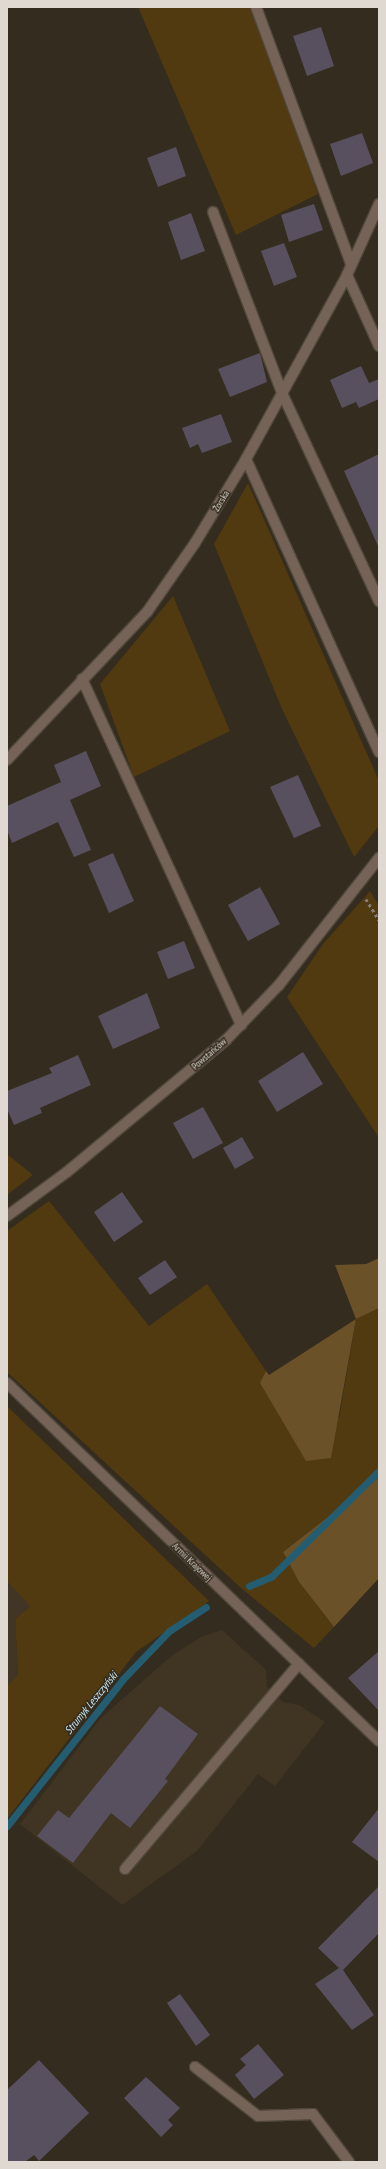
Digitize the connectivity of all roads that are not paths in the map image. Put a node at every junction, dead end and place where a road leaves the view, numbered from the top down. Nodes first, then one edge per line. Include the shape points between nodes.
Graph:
1 (256, 7) edge
2 (379, 204) edge
3 (213, 212) dead end
4 (352, 264) junction
5 (346, 275) junction
6 (379, 346) edge
7 (282, 393) junction
8 (246, 459) junction
9 (379, 601) edge
10 (82, 679) junction
11 (379, 752) edge
12 (7, 760) edge
13 (379, 858) edge
14 (241, 1025) junction
15 (7, 1216) edge
16 (7, 1383) edge
17 (299, 1664) junction
18 (379, 1741) edge
19 (125, 1869) dead end
20 (195, 2067) dead end
21 (349, 2162) edge

1 - 4 street
2 - 4 street, Żorska
3 - 7 street
4 - 5 street, Żorska
5 - 6 street
5 - 7 street, Żorska
7 - 8 street, Żorska
7 - 9 street
8 - 10 street, Żorska via 196,543 147,612
8 - 11 street
10 - 12 street, Żorska
10 - 14 street
13 - 14 street, Powstańców via 279,985
14 - 15 street, Powstańców via 67,1172
16 - 17 street, Armii Krajowej
17 - 18 street, Armii Krajowej
17 - 19 street
20 - 21 street via 258,2116 313,2114

